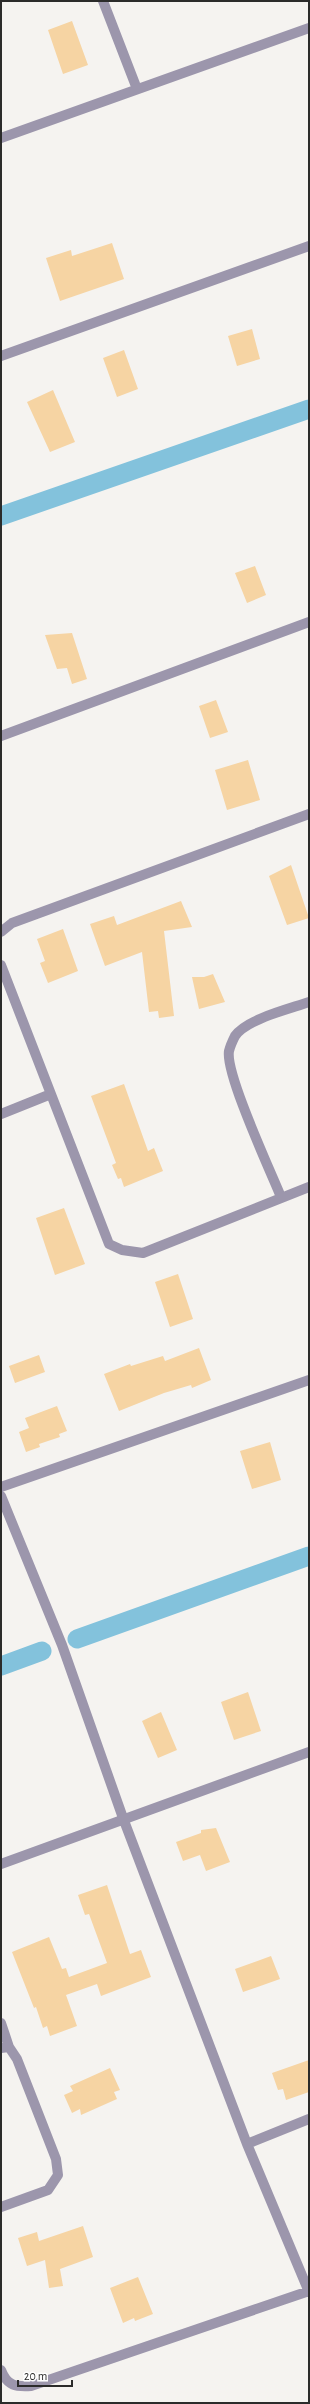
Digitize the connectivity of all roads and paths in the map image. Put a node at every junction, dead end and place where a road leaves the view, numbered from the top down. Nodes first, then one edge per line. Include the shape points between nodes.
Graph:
1 (103, 1) edge
2 (309, 28) edge
3 (137, 89) junction
4 (1, 138) edge
5 (309, 246) edge
6 (1, 356) edge
7 (309, 622) edge
8 (1, 736) edge
9 (308, 818) edge
10 (1, 932) edge
11 (1, 965) edge
12 (309, 1002) edge
13 (50, 1094) junction
14 (1, 1114) edge
15 (309, 1187) edge
16 (280, 1197) junction
17 (309, 1380) edge
18 (1, 1487) edge
19 (1, 1496) edge
20 (309, 1752) edge
21 (123, 1818) junction
22 (1, 1864) edge
23 (1, 2023) edge
24 (5, 2047) edge
25 (309, 2119) edge
26 (247, 2144) junction
27 (1, 2207) edge
28 (309, 2292) edge
29 (1, 2370) edge

1 - 3 street
2 - 3 street
3 - 4 street
5 - 6 street
7 - 8 street
9 - 10 street via 12,923
11 - 13 street
12 - 16 street via 251,1023 236,1036 229,1051 239,1092
13 - 14 street
13 - 16 street via 109,1244 122,1250 144,1253 171,1244
15 - 16 street
17 - 18 street
19 - 21 street via 62,1645
20 - 21 street
21 - 22 street
21 - 26 street
23 - 24 street
24 - 27 street via 17,2058 56,2158 58,2175 48,2190
25 - 26 street
26 - 28 street
28 - 29 street via 32,2386 14,2387 4,2378

